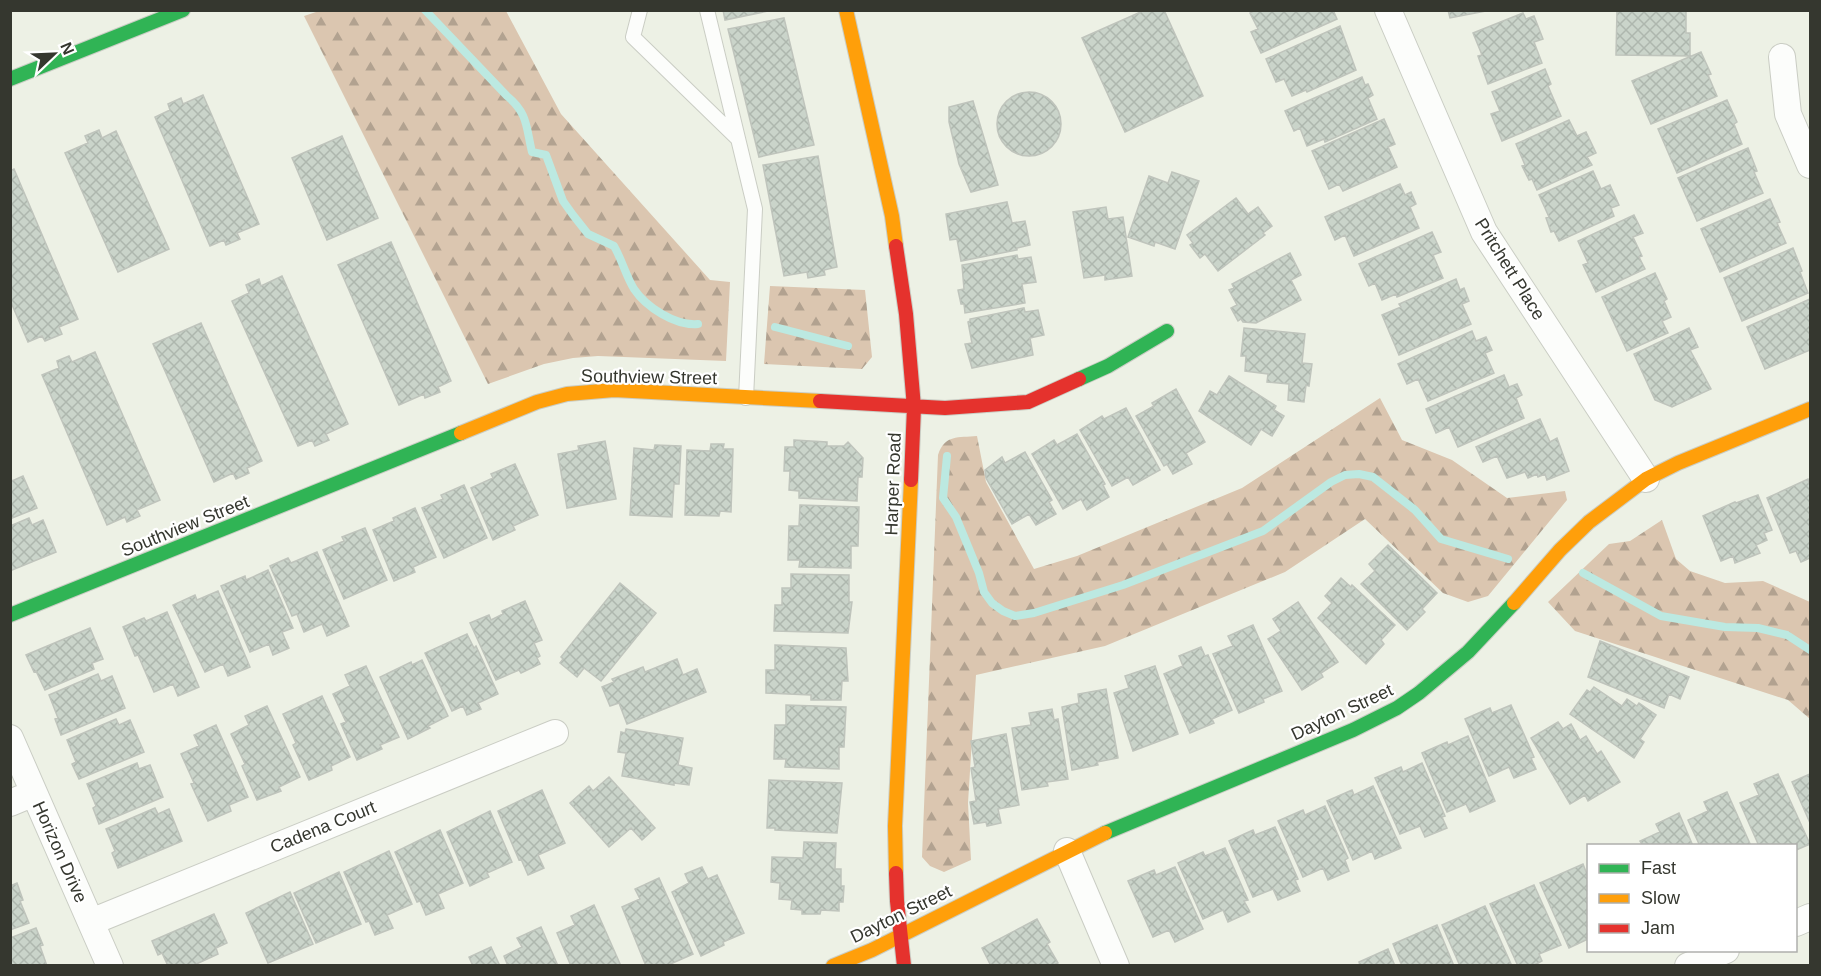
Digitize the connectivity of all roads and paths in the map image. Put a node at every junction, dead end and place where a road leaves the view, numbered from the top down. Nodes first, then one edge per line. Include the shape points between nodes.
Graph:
1 (183, 10) edge
2 (640, 10) edge
3 (707, 10) edge
4 (846, 10) edge
5 (1388, 10) edge
6 (1782, 57) dead end
7 (10, 79) edge
8 (738, 139) junction
9 (1810, 165) edge
10 (1167, 331) dead end
11 (746, 398) junction
12 (914, 407) junction
13 (1810, 409) edge
14 (1646, 479) junction
15 (10, 615) edge
16 (555, 733) dead end
17 (10, 738) edge
18 (34, 793) junction
19 (10, 802) edge
20 (1067, 851) junction
21 (91, 922) junction
22 (900, 935) junction
23 (1723, 952) edge
24 (110, 966) edge
25 (833, 966) edge
26 (904, 966) edge
27 (1116, 966) edge
28 (1688, 966) edge

1 - 7 street
2 - 8 lane via 633,37
3 - 8 lane
4 - 12 street, Harper Road via 892,216
5 - 14 street, Pritchett Place via 1484,232
6 - 9 street via 1788,114
8 - 11 lane via 755,209
10 - 12 street, Southview Street via 1108,366 1028,402
11 - 12 street, Southview Street
11 - 15 street, Southview Street via 601,390 552,397
12 - 22 street, Harper Road via 895,826
13 - 14 street, Dayton Street
14 - 20 street, Dayton Street via 1573,537 1468,652 1397,708
16 - 21 street, Cadena Court
17 - 18 street, Horizon Drive
18 - 19 street
18 - 21 street, Horizon Drive
20 - 22 street, Dayton Street
20 - 27 street
21 - 24 street, Horizon Drive
22 - 25 street, Dayton Street
22 - 26 street, Harper Road
23 - 28 street

